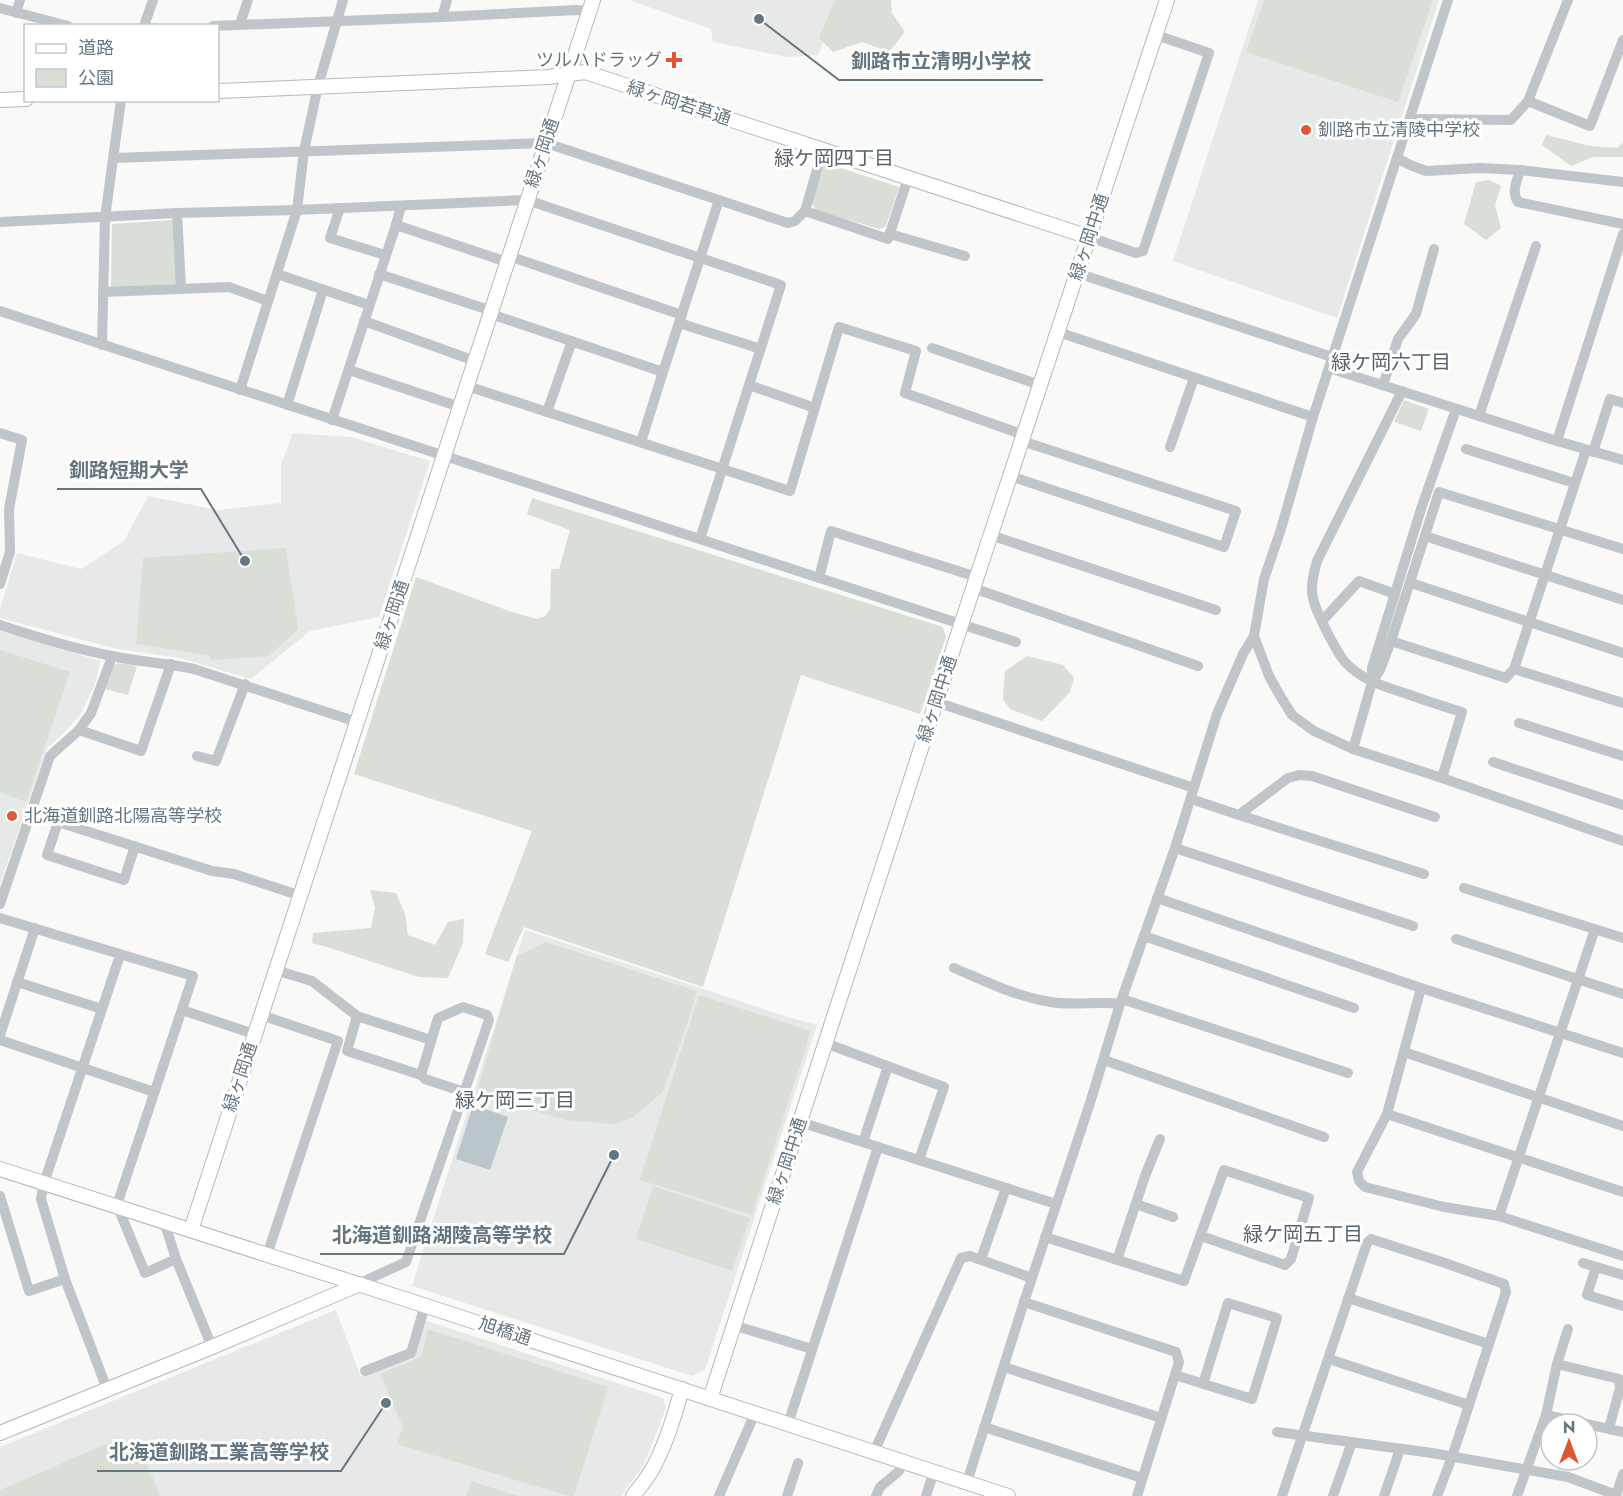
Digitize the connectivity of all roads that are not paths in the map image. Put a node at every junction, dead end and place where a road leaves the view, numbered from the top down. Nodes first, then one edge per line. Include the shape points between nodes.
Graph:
1 (20, 0) edge
2 (153, 0) edge
3 (248, 0) edge
4 (343, 0) edge
5 (447, 0) edge
6 (1167, 0) edge
7 (1448, 0) edge
8 (1568, 0) edge
9 (591, 6) edge
10 (0, 8) edge
11 (16, 13) junction
12 (442, 17) junction
13 (336, 21) junction
14 (60, 24) edge
15 (145, 24) edge
16 (240, 24) junction
17 (219, 26) edge
18 (1156, 35) junction
19 (1623, 40) edge
20 (568, 74) junction
21 (318, 86) junction
22 (219, 91) edge
23 (24, 99) edge
24 (0, 100) edge
25 (1528, 101) junction
26 (122, 102) edge
27 (1410, 119) junction
28 (546, 143) junction
29 (823, 150) junction
30 (304, 151) junction
31 (114, 158) junction
32 (1396, 158) junction
33 (1520, 170) junction
34 (908, 178) junction
35 (1623, 182) edge
36 (527, 200) junction
37 (719, 200) junction
38 (400, 206) junction
39 (340, 208) junction
40 (297, 210) junction
41 (805, 210) junction
42 (177, 213) junction
43 (105, 218) junction
44 (0, 222) edge
45 (1623, 224) edge
46 (396, 225) junction
47 (890, 234) junction
48 (1623, 234) edge
49 (1089, 237) junction
50 (1536, 246) dead end
51 (1434, 249) dead end
52 (385, 255) junction
53 (964, 256) dead end
54 (701, 258) junction
55 (508, 259) junction
56 (1077, 273) junction
57 (277, 274) junction
58 (380, 274) junction
59 (181, 288) junction
60 (323, 290) junction
61 (103, 292) junction
62 (268, 301) junction
63 (369, 305) junction
64 (0, 311) edge
65 (491, 312) junction
66 (681, 319) junction
67 (364, 321) junction
68 (1058, 332) junction
69 (572, 341) junction
70 (102, 345) junction
71 (932, 348) dead end
72 (761, 349) junction
73 (1332, 357) junction
74 (475, 361) junction
75 (1329, 368) junction
76 (349, 370) junction
77 (663, 372) junction
78 (1194, 378) junction
79 (749, 385) junction
80 (1040, 385) junction
81 (467, 386) junction
82 (1383, 386) junction
83 (240, 390) junction
84 (1402, 391) junction
85 (1623, 403) edge
86 (287, 405) junction
87 (460, 407) junction
88 (814, 408) junction
89 (1456, 409) junction
90 (547, 412) junction
91 (1479, 416) junction
92 (1313, 417) junction
93 (332, 420) junction
94 (0, 433) edge
95 (1023, 438) junction
96 (1557, 441) junction
97 (641, 442) junction
98 (1170, 447) dead end
99 (1466, 448) dead end
100 (1589, 451) junction
101 (444, 456) junction
102 (1623, 460) edge
103 (723, 470) junction
104 (1010, 476) junction
105 (1574, 483) junction
106 (1558, 529) junction
107 (990, 536) junction
108 (1425, 536) junction
109 (700, 539) junction
110 (1623, 549) edge
111 (1544, 575) junction
112 (819, 578) junction
113 (975, 583) junction
114 (1411, 583) junction
115 (0, 584) edge
116 (1395, 594) junction
117 (1623, 600) edge
118 (1216, 610) dead end
119 (1322, 621) junction
120 (1528, 622) junction
121 (0, 625) edge
122 (961, 625) junction
123 (1254, 636) junction
124 (1391, 640) junction
125 (1016, 642) dead end
126 (1623, 653) edge
127 (112, 657) junction
128 (171, 664) junction
129 (1198, 666) dead end
130 (1514, 669) junction
131 (1372, 682) junction
132 (245, 684) junction
133 (936, 702) junction
134 (1623, 703) edge
135 (357, 722) junction
136 (1519, 723) dead end
137 (80, 730) junction
138 (1353, 748) junction
139 (197, 756) dead end
140 (1623, 756) edge
141 (1493, 762) dead end
142 (1442, 778) junction
143 (1193, 793) junction
144 (1623, 805) edge
145 (1239, 815) junction
146 (1436, 817) dead end
147 (1623, 841) edge
148 (135, 846) junction
149 (1175, 848) junction
150 (1424, 874) dead end
151 (1464, 888) dead end
152 (301, 896) junction
153 (1157, 898) junction
154 (0, 904) edge
155 (0, 918) edge
156 (1413, 926) dead end
157 (35, 928) junction
158 (1594, 929) junction
159 (1144, 936) junction
160 (1623, 938) edge
161 (1456, 939) dead end
162 (120, 955) junction
163 (954, 968) dead end
164 (275, 970) junction
165 (1577, 978) junction
166 (17, 982) junction
167 (1421, 988) junction
168 (1623, 994) edge
169 (1121, 1001) junction
170 (1354, 1008) dead end
171 (102, 1010) junction
172 (182, 1010) junction
173 (261, 1015) junction
174 (357, 1016) junction
175 (1560, 1031) junction
176 (254, 1034) junction
177 (0, 1035) edge
178 (431, 1040) junction
179 (0, 1041) edge
180 (825, 1043) junction
181 (1404, 1052) junction
182 (1623, 1053) edge
183 (1104, 1060) junction
184 (888, 1066) junction
185 (83, 1068) junction
186 (1348, 1073) dead end
187 (421, 1075) junction
188 (154, 1092) junction
189 (464, 1092) junction
190 (1538, 1097) junction
191 (1387, 1114) junction
192 (800, 1122) junction
193 (1623, 1126) edge
194 (1324, 1137) dead end
195 (1160, 1139) dead end
196 (863, 1142) junction
197 (878, 1147) junction
198 (1517, 1158) junction
199 (919, 1160) junction
200 (0, 1169) edge
201 (44, 1183) junction
202 (1006, 1188) junction
203 (1623, 1192) edge
204 (0, 1196) edge
205 (1056, 1204) junction
206 (1136, 1204) junction
207 (117, 1205) junction
208 (1499, 1216) junction
209 (1173, 1217) dead end
210 (164, 1221) junction
211 (191, 1230) junction
212 (1202, 1236) junction
213 (1045, 1237) junction
214 (267, 1255) junction
215 (1623, 1256) edge
216 (176, 1259) junction
217 (981, 1259) junction
218 (1118, 1260) junction
219 (1583, 1263) dead end
220 (1596, 1267) junction
221 (1623, 1275) edge
222 (1032, 1278) junction
223 (65, 1280) junction
224 (360, 1284) junction
225 (1348, 1298) junction
226 (1024, 1302) junction
227 (425, 1305) junction
228 (1623, 1306) edge
229 (733, 1325) junction
230 (1568, 1329) dead end
231 (1489, 1344) junction
232 (212, 1347) junction
233 (812, 1349) junction
234 (1329, 1359) junction
235 (1557, 1364) junction
236 (1004, 1367) junction
237 (365, 1371) dead end
238 (1175, 1375) junction
239 (1203, 1384) junction
240 (107, 1389) junction
241 (682, 1389) junction
242 (710, 1399) junction
243 (1469, 1405) junction
244 (1547, 1412) edge
245 (755, 1413) junction
246 (1161, 1418) junction
247 (788, 1424) junction
248 (1599, 1426) edge
249 (984, 1427) junction
250 (1609, 1428) junction
251 (1277, 1432) dead end
252 (1623, 1432) edge
253 (0, 1433) edge
254 (1303, 1435) junction
255 (1539, 1435) edge
256 (1352, 1442) junction
257 (1400, 1449) junction
258 (874, 1452) junction
259 (1452, 1456) junction
260 (905, 1461) junction
261 (798, 1463) dead end
262 (1527, 1470) junction
263 (934, 1471) junction
264 (1623, 1474) edge
265 (1142, 1478) junction
266 (967, 1482) junction
267 (1616, 1495) edge
268 (633, 1496) edge
269 (719, 1496) edge
270 (787, 1496) edge
271 (876, 1496) edge
272 (926, 1496) edge
273 (1008, 1496) edge
274 (1137, 1496) edge
275 (1282, 1496) edge
276 (1333, 1496) edge
277 (1384, 1496) edge
278 (1437, 1496) edge
279 (1517, 1496) edge

1 - 11 street
2 - 15 street
3 - 16 street
4 - 13 street
5 - 12 street
6 - 18 street, 緑ヶ岡中通
7 - 27 street
8 - 25 street
9 - 12 street
9 - 20 street, 緑ヶ岡通
10 - 11 street
11 - 14 street
12 - 13 street
13 - 16 street
13 - 21 street
16 - 17 street
18 - 49 street, 緑ヶ岡中通
18 - 49 street via 1209,53 1143,251 1136,253
19 - 25 street via 1590,126
20 - 21 street, 緑ヶ岡若草通
20 - 28 street, 緑ヶ岡通
20 - 29 street, 緑ヶ岡若草通 via 585,72
21 - 22 street, 緑ヶ岡若草通
21 - 30 street
23 - 24 street
25 - 27 street via 1511,120
26 - 31 street
27 - 32 street
28 - 30 street
28 - 36 street, 緑ヶ岡通
28 - 37 street
29 - 34 street, 緑ヶ岡若草通
29 - 41 street
30 - 31 street
30 - 40 street
31 - 43 street
32 - 33 street via 1426,171
32 - 73 street
33 - 35 street
33 - 45 street via 1514,188 1518,202
34 - 47 street
34 - 49 street, 緑ヶ岡若草通
36 - 38 street
36 - 54 street
36 - 55 street, 緑ヶ岡通
37 - 41 street via 788,223
37 - 54 street
38 - 39 street
38 - 46 street
39 - 40 street
39 - 52 street via 330,238
40 - 42 street
40 - 57 street
41 - 47 street via 888,239
42 - 43 street
42 - 59 street
43 - 44 street
43 - 61 street
46 - 52 street
46 - 55 street
47 - 53 street
48 - 96 street
49 - 56 street, 緑ヶ岡中通
50 - 91 street
51 - 82 street via 1416,314 1398,339
52 - 58 street
54 - 66 street
54 - 72 street via 781,285
55 - 65 street, 緑ヶ岡通
55 - 66 street
56 - 68 street, 緑ヶ岡中通
56 - 73 street
57 - 60 street
57 - 62 street
58 - 63 street
58 - 65 street
59 - 61 street
59 - 62 street via 229,287
60 - 63 street
60 - 86 street
61 - 70 street
62 - 83 street
63 - 67 street
64 - 70 street
65 - 69 street
65 - 74 street, 緑ヶ岡通
66 - 72 street
66 - 77 street
67 - 74 street
67 - 76 street
68 - 78 street
68 - 80 street, 緑ヶ岡中通
69 - 77 street
69 - 90 street
70 - 83 street
71 - 80 street
72 - 79 street
73 - 75 street
74 - 81 street, 緑ヶ岡通
75 - 82 street
75 - 92 street
76 - 87 street
76 - 93 street
77 - 97 street
78 - 92 street
78 - 98 street
79 - 88 street
79 - 103 street
80 - 95 street, 緑ヶ岡中通
81 - 87 street, 緑ヶ岡通
81 - 90 street
82 - 84 street
83 - 86 street
84 - 89 street
84 - 119 street via 1317,561 1311,592
85 - 100 street via 1610,399
86 - 93 street
87 - 101 street, 緑ヶ岡通
88 - 95 street via 839,327 916,351 905,393
88 - 103 street via 790,491
89 - 91 street
89 - 116 street
90 - 97 street
91 - 96 street
92 - 123 street via 1264,579
93 - 101 street
94 - 115 street via 22,440 9,509 10,552
95 - 104 street, 緑ヶ岡中通
95 - 104 street via 1236,511 1224,547
96 - 100 street
97 - 103 street
99 - 105 street
100 - 102 street
100 - 105 street
101 - 109 street
101 - 135 street, 緑ヶ岡通
103 - 109 street
104 - 107 street, 緑ヶ岡中通
105 - 106 street
106 - 108 street via 1439,492
106 - 110 street
106 - 111 street
107 - 113 street, 緑ヶ岡中通
107 - 118 street
108 - 111 street
108 - 114 street
109 - 112 street
111 - 117 street
111 - 120 street
112 - 113 street via 831,531
112 - 122 street
113 - 122 street, 緑ヶ岡中通
113 - 129 street
114 - 120 street
114 - 124 street
116 - 119 street via 1359,581
116 - 131 street via 1372,668
119 - 131 street via 1344,661
120 - 126 street
120 - 130 street
121 - 127 street
122 - 125 street
122 - 133 street, 緑ヶ岡中通
123 - 138 street via 1269,676 1292,715 1314,731
123 - 143 street via 1217,714
124 - 130 street via 1506,678
124 - 131 street
127 - 128 street
127 - 137 street via 91,713
128 - 132 street
128 - 137 street via 141,751
130 - 134 street
131 - 138 street
131 - 142 street via 1462,712
132 - 135 street
132 - 139 street via 216,761
133 - 143 street
133 - 180 street, 緑ヶ岡中通
135 - 152 street, 緑ヶ岡通
136 - 140 street
137 - 154 street via 50,756
138 - 142 street
141 - 144 street
142 - 147 street
143 - 145 street
143 - 149 street
145 - 146 street via 1288,778 1299,775
145 - 150 street
148 - 148 street via 124,880 47,855 58,822
148 - 152 street
149 - 153 street
149 - 156 street
151 - 158 street
152 - 164 street, 緑ヶ岡通
153 - 159 street
153 - 167 street
155 - 157 street
157 - 162 street
157 - 166 street
158 - 160 street
158 - 165 street
159 - 169 street
159 - 170 street
161 - 165 street
162 - 171 street
162 - 172 street via 193,976
163 - 169 street via 1052,1003
164 - 173 street, 緑ヶ岡通
164 - 174 street via 312,981
165 - 168 street
165 - 175 street
166 - 171 street
166 - 177 street
167 - 175 street
167 - 181 street
169 - 183 street
169 - 186 street
171 - 185 street
172 - 176 street
172 - 188 street
173 - 176 street, 緑ヶ岡通
173 - 214 street via 338,1041
174 - 178 street
174 - 187 street via 347,1051
175 - 182 street
175 - 190 street
176 - 211 street, 緑ヶ岡通
178 - 187 street
178 - 189 street via 438,1018 463,1007 487,1015 489,1020
179 - 185 street
180 - 184 street
180 - 192 street, 緑ヶ岡中通
181 - 190 street
181 - 191 street
183 - 194 street
183 - 205 street
184 - 196 street
184 - 199 street via 944,1087
185 - 188 street
185 - 201 street
187 - 189 street
188 - 207 street
189 - 224 street via 406,1262
190 - 193 street
190 - 198 street
191 - 198 street
191 - 208 street via 1357,1172 1365,1187 1444,1208
192 - 196 street
192 - 229 street, 緑ヶ岡中通
195 - 206 street
196 - 197 street
197 - 199 street
197 - 233 street
198 - 203 street
198 - 208 street
199 - 202 street
200 - 201 street, 旭橋通
201 - 207 street, 旭橋通
201 - 223 street via 41,1199
202 - 205 street
202 - 217 street
204 - 223 street via 29,1290
205 - 213 street
206 - 209 street
206 - 218 street
207 - 210 street, 旭橋通
207 - 216 street via 145,1273
208 - 215 street
210 - 211 street, 旭橋通
210 - 216 street
211 - 214 street, 旭橋通
212 - 212 street via 1285,1264 1291,1259 1309,1198 1224,1170
212 - 218 street via 1184,1281
213 - 218 street
213 - 222 street
214 - 224 street, 旭橋通
216 - 232 street
217 - 222 street
217 - 258 street via 961,1258
219 - 220 street
220 - 221 street
220 - 228 street via 1587,1294
222 - 226 street
223 - 240 street
224 - 227 street, 旭橋通
224 - 232 street
225 - 231 street
225 - 231 street via 1371,1239 1445,1263 1504,1284 1506,1292
225 - 234 street
226 - 236 street
226 - 238 street via 1176,1352 1179,1362
227 - 237 street via 411,1353
227 - 241 street, 旭橋通
229 - 233 street
229 - 242 street, 緑ヶ岡中通
230 - 235 street
231 - 243 street
232 - 240 street
233 - 247 street
234 - 243 street
234 - 254 street
235 - 244 street
235 - 250 street via 1619,1378
236 - 246 street
236 - 249 street
238 - 239 street
238 - 246 street
239 - 239 street via 1252,1399 1277,1318 1228,1302
240 - 253 street
241 - 242 street, 旭橋通
241 - 268 street via 658,1458
242 - 245 street, 旭橋通
243 - 259 street
245 - 247 street, 旭橋通
245 - 269 street
246 - 265 street
247 - 258 street, 旭橋通
248 - 250 street
249 - 265 street
249 - 266 street
250 - 252 street
251 - 254 street
254 - 256 street
254 - 275 street
255 - 262 street
256 - 257 street
256 - 276 street
257 - 259 street
257 - 277 street
258 - 260 street, 旭橋通
259 - 262 street
259 - 278 street
260 - 263 street, 旭橋通
260 - 271 street
261 - 270 street
262 - 267 street via 1568,1477
262 - 279 street
263 - 266 street, 旭橋通
263 - 272 street
264 - 267 street
265 - 274 street
266 - 273 street, 旭橋通

